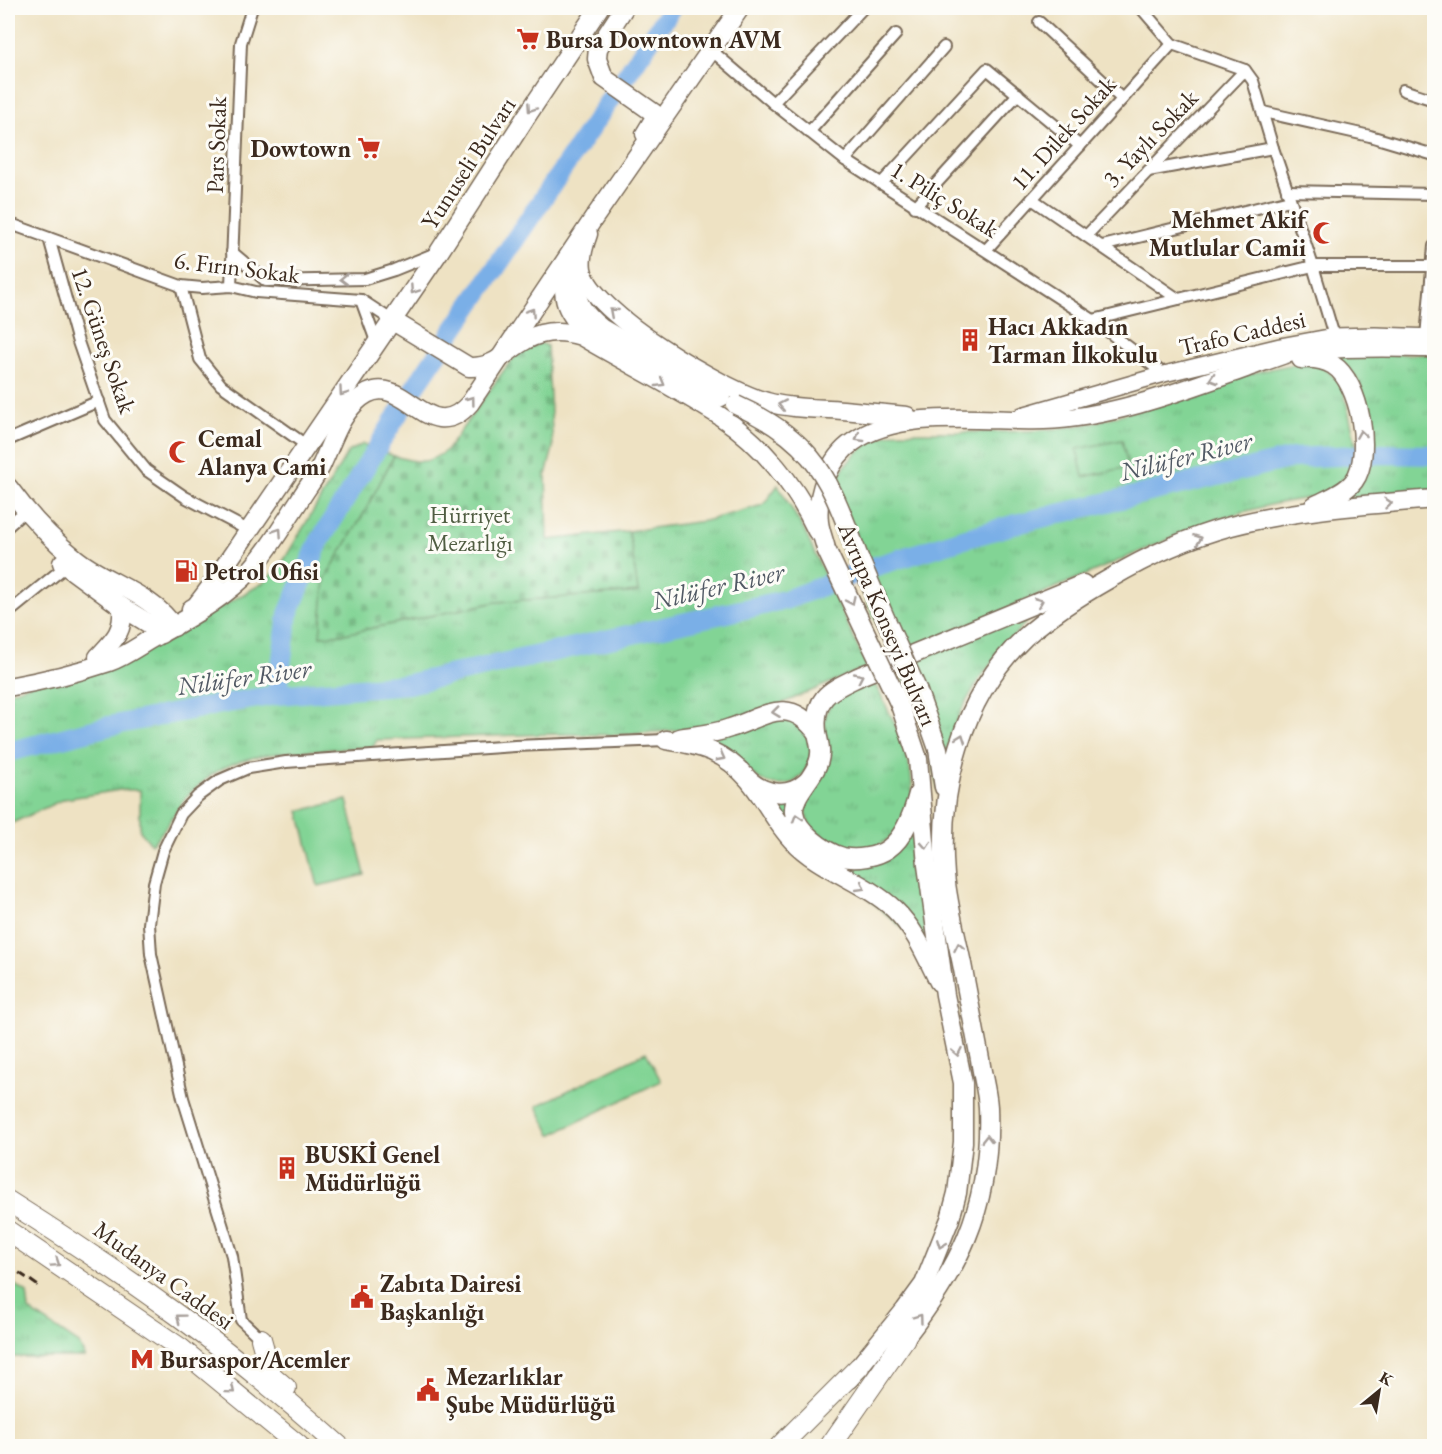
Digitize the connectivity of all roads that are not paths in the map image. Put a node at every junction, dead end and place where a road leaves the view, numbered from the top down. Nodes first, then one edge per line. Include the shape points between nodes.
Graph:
1 (252, 8) edge
2 (599, 8) edge
3 (624, 8) edge
4 (740, 8) edge
5 (863, 8) edge
6 (1141, 8) edge
7 (1039, 22) dead end
8 (896, 34) dead end
9 (605, 35) junction
10 (1172, 44) junction
11 (944, 47) dead end
12 (711, 50) junction
13 (1245, 70) junction
14 (546, 86) junction
15 (1403, 90) dead end
16 (1017, 94) junction
17 (1122, 99) junction
18 (1434, 100) edge
19 (773, 102) junction
20 (1263, 112) junction
21 (809, 132) junction
22 (1080, 146) junction
23 (1273, 148) junction
24 (1434, 155) edge
25 (845, 160) junction
26 (1147, 171) junction
27 (881, 184) junction
28 (1434, 194) edge
29 (1288, 196) junction
30 (1032, 199) junction
31 (915, 207) junction
32 (594, 218) junction
33 (8, 223) edge
34 (1086, 236) junction
35 (581, 237) junction
36 (49, 238) junction
37 (1102, 246) junction
38 (1434, 246) edge
39 (986, 250) junction
40 (232, 252) junction
41 (439, 252) junction
42 (568, 256) junction
43 (1313, 266) junction
44 (1434, 266) edge
45 (181, 286) junction
46 (231, 286) junction
47 (1178, 299) junction
48 (361, 300) junction
49 (1093, 320) junction
50 (393, 321) junction
51 (1334, 336) junction
52 (1432, 341) edge
53 (377, 345) junction
54 (600, 347) junction
55 (499, 361) junction
56 (1246, 368) junction
57 (1164, 374) junction
58 (99, 401) junction
59 (945, 419) junction
60 (994, 420) junction
61 (8, 440) edge
62 (306, 445) junction
63 (8, 487) edge
64 (1434, 499) edge
65 (1302, 512) junction
66 (11, 516) edge
67 (248, 530) junction
68 (826, 549) junction
69 (1143, 559) junction
70 (66, 566) junction
71 (122, 607) junction
72 (8, 613) edge
73 (165, 627) junction
74 (98, 657) junction
75 (8, 678) edge
76 (8, 687) edge
77 (817, 733) junction
78 (666, 740) junction
79 (813, 775) junction
80 (750, 781) junction
81 (921, 783) junction
82 (947, 810) junction
83 (945, 995) junction
84 (8, 1201) edge
85 (8, 1231) edge
86 (905, 1338) junction
87 (261, 1339) joint
88 (859, 1367) junction
89 (337, 1444) edge
90 (297, 1446) edge
91 (780, 1446) edge
92 (793, 1446) edge
93 (818, 1446) edge
94 (830, 1446) edge

1 - 40 street, Pars Sokak via 241,44
2 - 14 main road, Yunuseli Bulvarı
3 - 9 main road
4 - 12 main road
5 - 19 street
6 - 10 street
7 - 17 street
8 - 21 street
9 - 14 main road
9 - 42 main road via 597,60 604,78 654,113 654,119 586,214
10 - 13 street
10 - 17 street, 11. Dilek Sokak
11 - 25 street
12 - 19 street, 1. Piliç Sokak
12 - 32 main road
13 - 20 street via 1253,81
13 - 26 street, 3. Yaylı Sokak
14 -> 41 main road, Yunuseli Bulvarı
15 - 18 street
16 - 22 street
16 - 27 street via 987,69
16 - 31 street
17 - 22 street, 11. Dilek Sokak
19 - 21 street, 1. Piliç Sokak
20 - 23 street
20 - 24 street
21 - 25 street, 1. Piliç Sokak
22 - 30 street, 11. Dilek Sokak
23 - 26 street
23 - 29 street
25 - 27 street, 1. Piliç Sokak
26 - 34 street, 3. Yaylı Sokak
27 - 31 street, 1. Piliç Sokak
28 - 29 street
29 - 37 street
29 - 43 street
30 - 34 street
30 - 39 street, 11. Dilek Sokak
31 - 39 street, 1. Piliç Sokak
32 - 35 main road
59 -> 32 main road via 800,409 767,403 728,387 648,338 602,302 582,271 583,248
33 - 36 street, 6. Fırın Sokak
34 - 37 street
35 - 42 main road
35 - 82 main road, bridge via 574,277 575,295 585,315 622,342 779,428 810,457 833,493 917,689 938,749
36 - 45 street, 6. Fırın Sokak
36 - 58 street, 12. Güneş Sokak
37 - 47 street
38 - 44 street
39 - 49 street, 1. Piliç Sokak
41 -> 40 street, 6. Fırın Sokak via 365,279 266,281
40 - 46 street, Pars Sokak
41 -> 50 main road, Yunuseli Bulvarı
42 - 54 main road via 562,288 567,308
55 -> 42 main road
43 - 44 street
43 - 47 street
43 - 51 street
44 - 52 street
45 - 46 street, 6. Fırın Sokak
45 - 62 street via 201,359 221,386
46 - 48 street, 6. Fırın Sokak via 256,292
47 - 49 street
48 - 50 street, 6. Fırın Sokak
48 - 53 street
49 - 57 street, 1. Piliç Sokak
50 - 53 main road, Yunuseli Bulvarı
50 - 55 main road via 469,367 480,368
51 - 52 main road, Trafo Caddesi via 1375,335
51 - 57 main road, Trafo Caddesi
52 - 56 main road, Avrupa Konseyi Bulvarı via 1290,353
53 -> 62 main road, Yunuseli Bulvarı
54 - 55 main road via 564,331 552,332 527,339
54 -> 68 main road via 721,417 743,434 794,490
73 -> 55 main road via 215,602 259,559 320,468 337,429 356,402 380,390 396,394 432,417 453,418 469,405
56 -> 60 main road, Avrupa Konseyi Bulvarı via 1123,407 1077,417
65 -> 56 main road via 1341,493 1354,482 1363,442 1352,387 1332,365 1316,358
57 - 60 main road, Trafo Caddesi via 1038,412
58 - 61 street
58 - 67 street, 12. Güneş Sokak via 105,420 146,470
59 - 60 main road, Avrupa Konseyi Bulvarı
59 -> 68 main road, Avrupa Konseyi Bulvarı via 878,428 839,453 821,496 819,525
62 - 67 main road, Yunuseli Bulvarı
63 - 73 main road via 76,560 140,597
65 -> 64 main road, Avrupa Konseyi Bulvarı
69 -> 65 main road, Avrupa Konseyi Bulvarı via 1228,527
66 - 70 main road
67 - 73 main road, Yunuseli Bulvarı via 195,606
68 -> 81 main road, Avrupa Konseyi Bulvarı, bridge via 900,705 918,759
77 -> 69 main road via 820,701 828,693 860,676
82 -> 69 main road, Avrupa Konseyi Bulvarı via 955,756 966,723 1000,664 1056,612
70 - 71 main road
70 - 72 street
71 - 73 main road
71 - 74 main road via 121,630
73 - 74 main road
73 - 76 main road via 112,661
74 - 75 main road
77 -> 78 main road via 799,715 782,710 723,730
77 - 79 main road via 820,757
78 -> 80 main road via 697,745 727,759
78 - 87 street via 286,762 248,768 220,780 182,814 163,851 154,883 149,924 151,954 183,1098 232,1256 241,1320
79 - 80 main road via 787,793 769,791
81 -> 79 main road via 914,812 887,850 865,857 843,857 820,846 799,827 794,811 797,799
80 -> 83 main road via 792,840 825,866 893,908 914,932
81 -> 83 main road, Avrupa Konseyi Bulvarı via 927,865
86 -> 82 main road, Avrupa Konseyi Bulvarı via 960,1256 981,1195 986,1160 988,1105 946,878 943,835
83 -> 88 main road, Avrupa Konseyi Bulvarı via 963,1083 963,1142 957,1193 924,1284
89 -> 84 highway, Mudanya Caddesi via 229,1353 83,1248
85 -> 90 highway, Mudanya Caddesi via 180,1348
86 - 93 main road, Avrupa Konseyi Bulvarı
86 - 94 highway
87 - 89 highway via 271,1375 313,1412
88 - 91 highway
88 - 92 main road, Avrupa Konseyi Bulvarı

